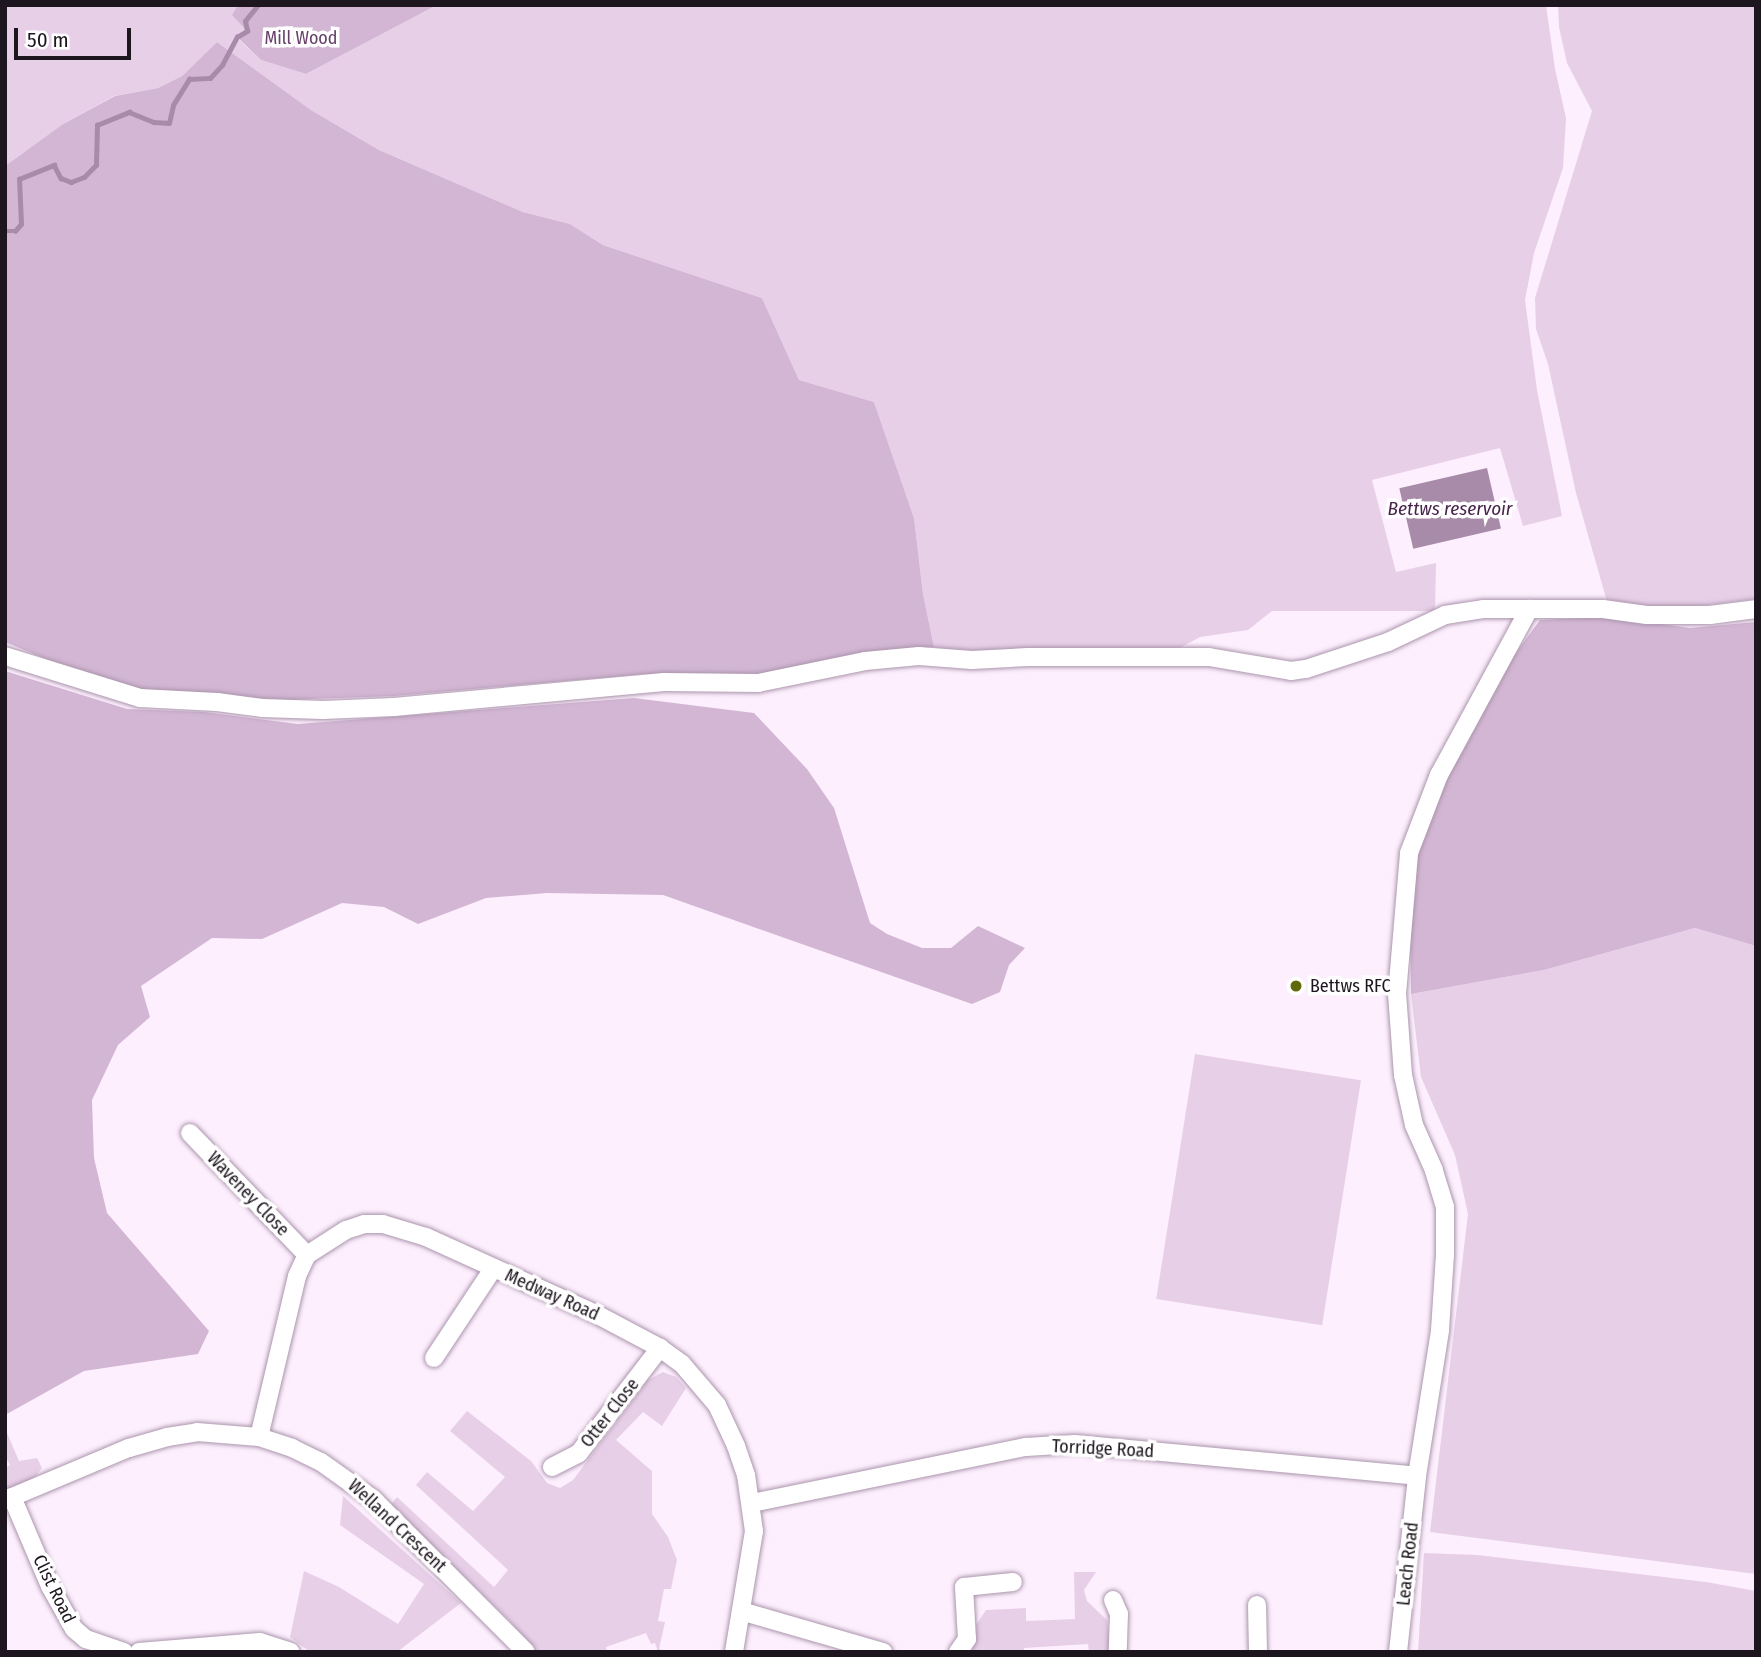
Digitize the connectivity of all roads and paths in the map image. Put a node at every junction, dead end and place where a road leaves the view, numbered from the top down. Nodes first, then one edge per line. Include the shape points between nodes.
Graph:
1 (1529, 609) junction
2 (1756, 610) edge
3 (5, 656) edge
4 (190, 1133) dead end
5 (307, 1255) junction
6 (493, 1269) junction
7 (660, 1348) junction
8 (434, 1358) dead end
9 (259, 1437) junction
10 (552, 1467) dead end
11 (1417, 1476) junction
12 (9, 1499) edge
13 (752, 1503) junction
14 (1013, 1582) dead end
15 (1113, 1600) dead end
16 (1257, 1605) dead end
17 (741, 1611) junction
18 (124, 1652) edge
19 (139, 1652) edge
20 (290, 1652) edge
21 (526, 1652) edge
22 (734, 1652) edge
23 (883, 1652) edge
24 (958, 1652) edge
25 (1118, 1652) edge
26 (1258, 1652) edge
27 (1398, 1652) edge

1 - 2 street via 1603,609 1647,615
1 - 3 street via 1445,615 1388,642 1291,671 1209,657 972,660 919,656 865,661 758,683 664,682 335,709 140,698
1 - 11 street, Leach Road via 1439,775 1409,853 1397,994 1403,1075 1414,1125 1445,1208 1440,1330
4 - 5 street, Waveney Close
5 - 6 street, Medway Road via 346,1230 383,1224 426,1237
5 - 9 street via 296,1276
6 - 7 street, Medway Road
6 - 8 street
7 - 10 street, Otter Close via 579,1453
7 - 13 street, Medway Road via 681,1364 717,1405 736,1446
9 - 12 street, Welland Crescent via 197,1432 167,1437 129,1448
9 - 21 street, Welland Crescent via 321,1462 373,1499
11 - 13 street, Torridge Road via 1075,1444 1026,1447
11 - 27 street, Leach Road
12 - 18 street, Clist Road via 74,1629 86,1639
13 - 17 street, Medway Road via 751,1558
14 - 24 street via 964,1587 967,1639
15 - 25 street via 1119,1614
16 - 26 street
17 - 22 street, Medway Road
17 - 23 street
19 - 20 street via 260,1642

